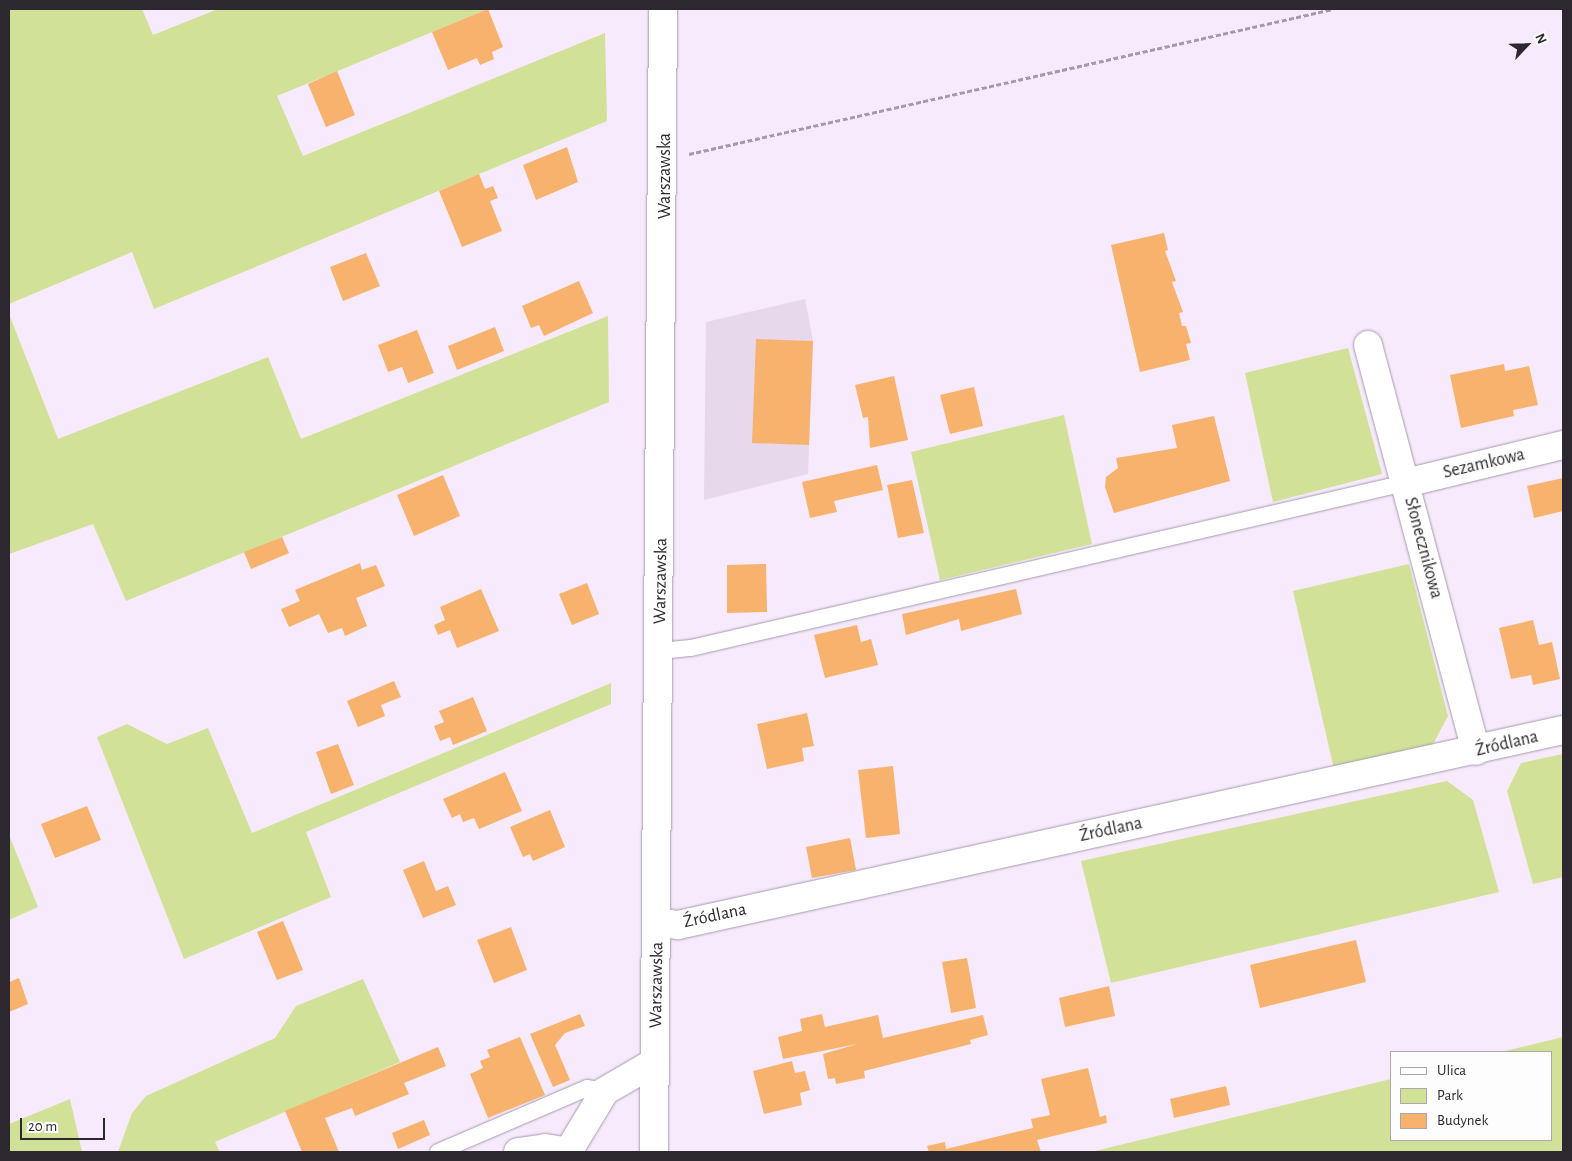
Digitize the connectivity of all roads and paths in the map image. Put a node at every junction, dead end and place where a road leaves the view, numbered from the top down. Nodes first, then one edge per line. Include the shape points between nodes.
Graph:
1 (663, 9) edge
2 (1333, 9) edge
3 (665, 155) junction
4 (1368, 345) dead end
5 (1563, 446) edge
6 (1405, 483) junction
7 (660, 651) junction
8 (1563, 730) edge
9 (1476, 751) junction
10 (658, 922) junction
11 (655, 1062) junction
12 (605, 1091) junction
13 (438, 1152) edge
14 (518, 1152) edge
15 (569, 1152) edge
16 (654, 1152) edge

1 - 3 street, Warszawska
2 - 3 path via 697,153
3 - 7 street, Warszawska
4 - 6 street, Słonecznikowa
5 - 6 street, Sezamkowa
6 - 7 lane via 691,648
6 - 9 street, Słonecznikowa
7 - 10 street, Warszawska
8 - 9 street, Źródlana
9 - 10 street, Źródlana via 678,925
10 - 11 street, Warszawska
11 - 12 street
11 - 16 street, Warszawska
12 - 13 lane via 587,1088
12 - 15 street
14 - 15 street via 545,1148

